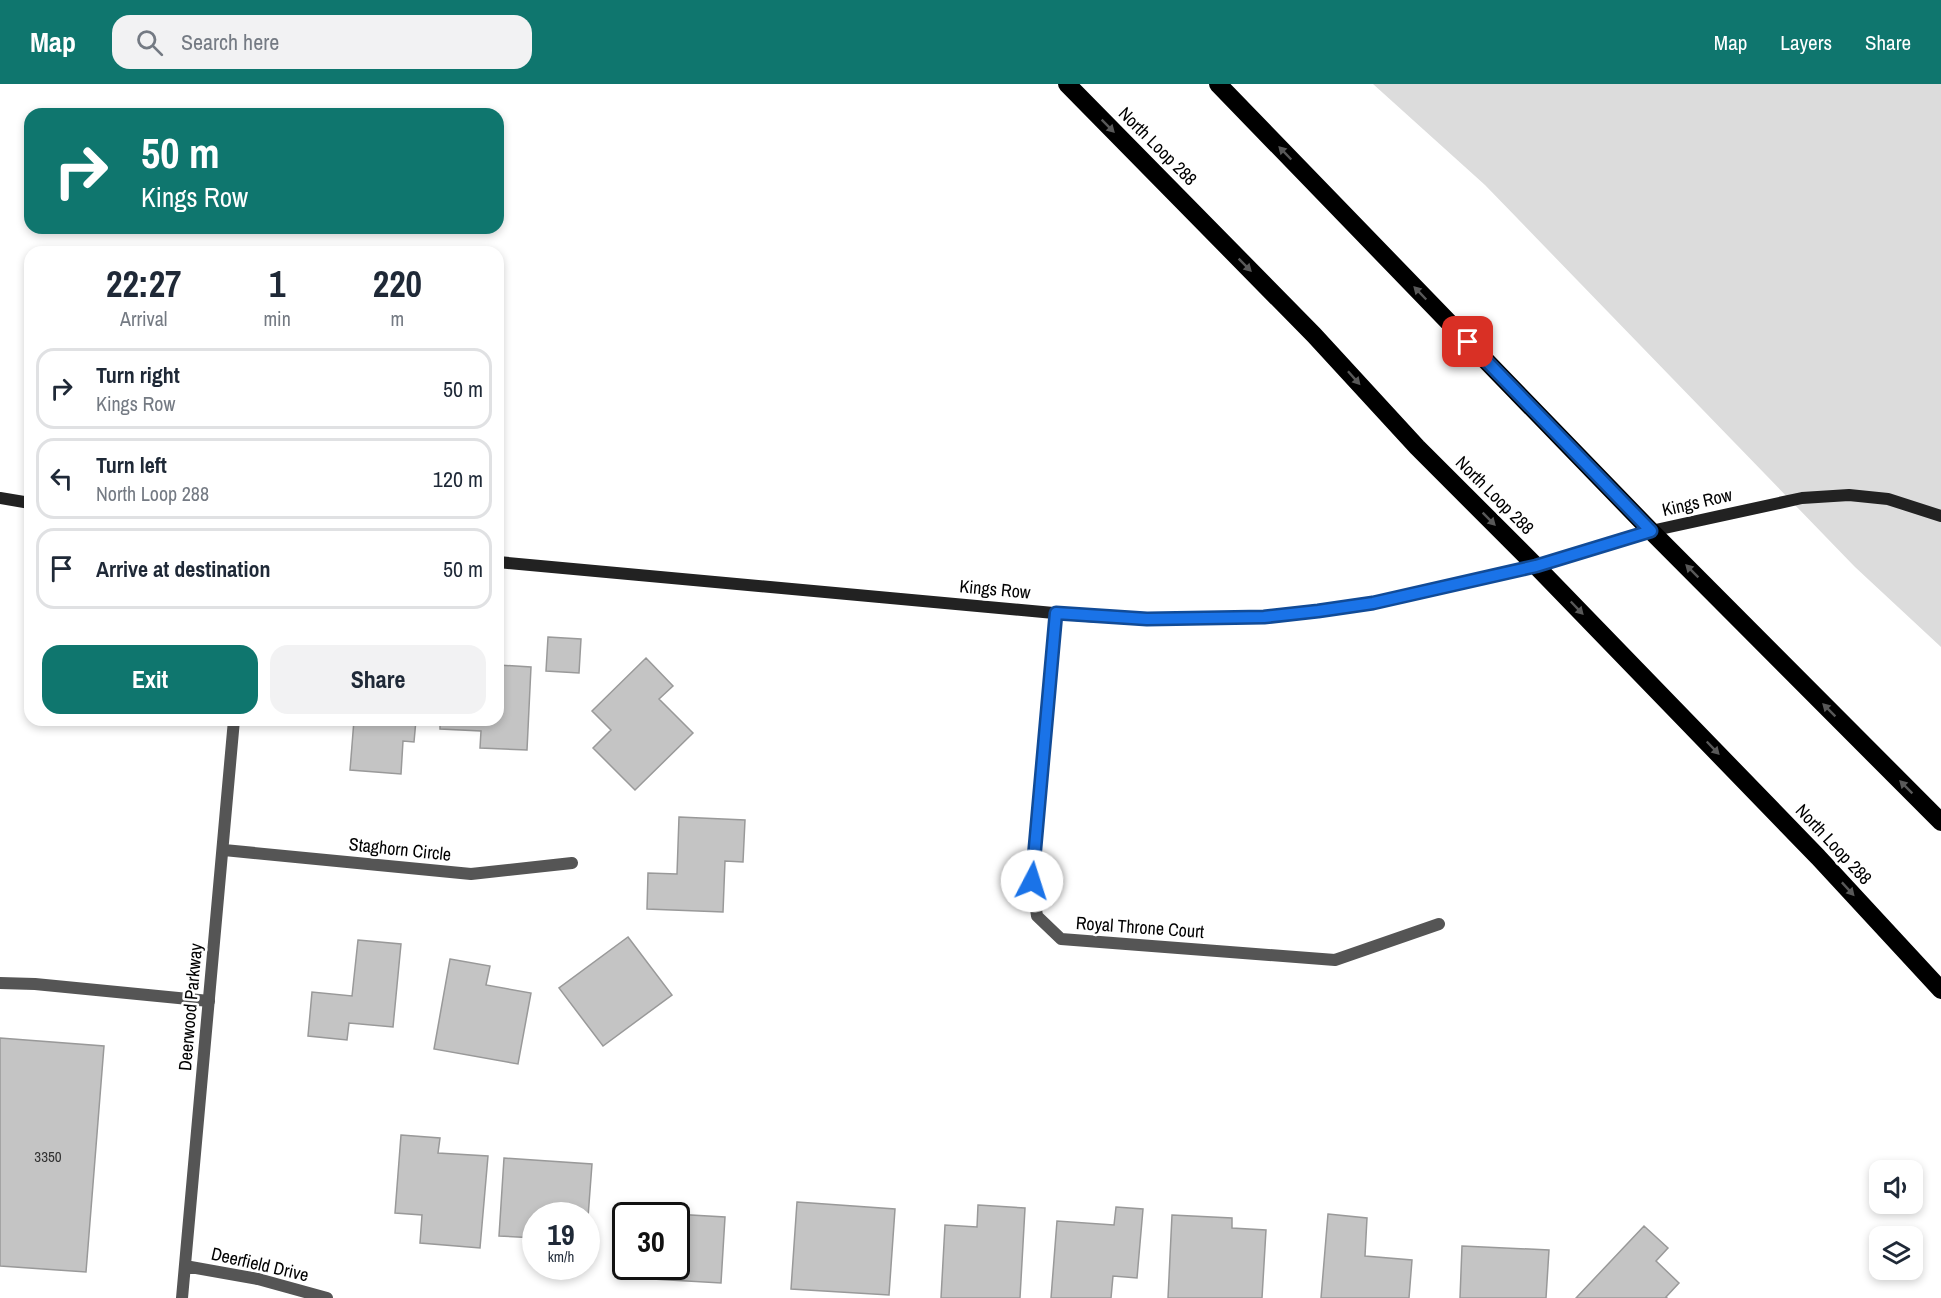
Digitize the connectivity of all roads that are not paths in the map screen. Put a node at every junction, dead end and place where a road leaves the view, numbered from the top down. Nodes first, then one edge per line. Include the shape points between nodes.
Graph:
1 (1067, 84) edge
2 (1218, 84) edge
3 (0, 498) edge
4 (24, 502) edge
5 (1941, 516) edge
6 (1651, 531) junction
7 (504, 563) edge
8 (1536, 566) junction
9 (1056, 613) junction
10 (234, 726) edge
11 (1941, 822) edge
12 (224, 850) junction
13 (572, 863) dead end
14 (1439, 924) dead end
15 (0, 983) edge
16 (1941, 990) edge
17 (209, 1001) junction
18 (185, 1266) junction
19 (182, 1298) edge
20 (327, 1298) edge

1 -> 8 highway, North Loop 288
6 -> 2 highway
3 - 4 street
5 - 6 street, Kings Row via 1888,500 1849,495 1802,498
6 - 8 street, Kings Row
11 -> 6 highway
7 - 9 street, Kings Row
8 - 9 street, Kings Row via 1373,603 1264,617 1147,619
8 -> 16 highway, North Loop 288
9 - 14 street, Royal Throne Court via 1032,881 1037,916 1061,939 1335,960
10 - 12 street, Deerwood Parkway
12 - 13 street, Staghorn Circle via 471,874
12 - 17 street, Deerwood Parkway
15 - 17 street
17 - 18 street, Deerwood Parkway
18 - 19 street, Deerwood Parkway
18 - 20 street, Deerfield Drive via 258,1279

